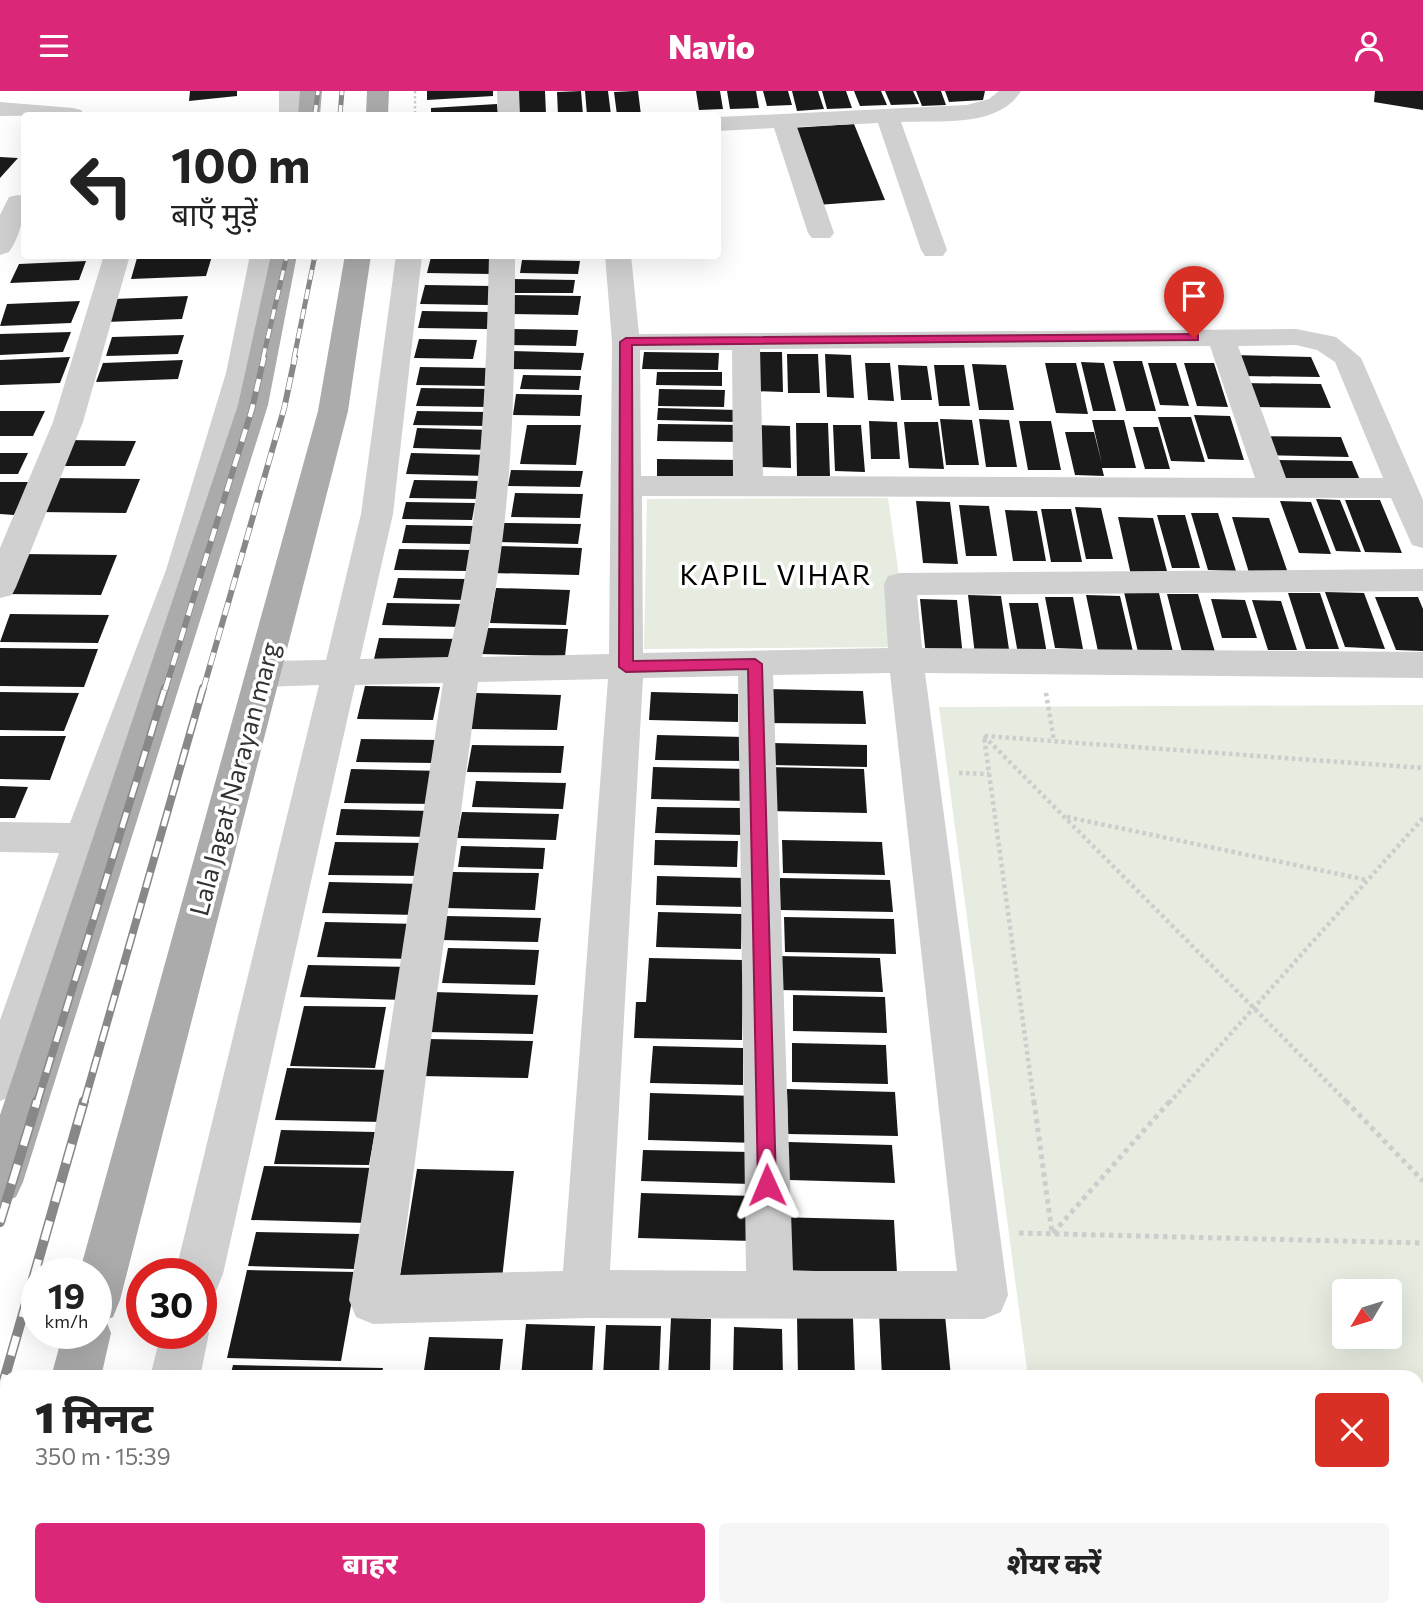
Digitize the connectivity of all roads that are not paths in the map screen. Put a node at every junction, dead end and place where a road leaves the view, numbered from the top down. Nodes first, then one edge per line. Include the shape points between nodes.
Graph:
1 (62, 91) edge
2 (290, 91) edge
3 (311, 91) edge
4 (379, 91) edge
5 (508, 91) edge
6 (1010, 91) edge
7 (0, 109) edge
8 (32, 112) edge
9 (65, 112) edge
10 (290, 112) edge
11 (309, 112) edge
12 (377, 112) edge
13 (509, 112) edge
14 (888, 117) junction
15 (785, 121) junction
16 (721, 124) edge
17 (0, 125) edge
18 (21, 127) edge
19 (14, 201) edge
20 (821, 233) dead end
21 (0, 247) edge
22 (934, 250) dead end
23 (116, 259) edge
24 (262, 259) edge
25 (283, 259) edge
26 (357, 259) edge
27 (408, 259) edge
28 (502, 259) edge
29 (618, 259) edge
30 (1221, 338) junction
31 (746, 341) junction
32 (626, 342) junction
33 (626, 486) junction
34 (748, 486) junction
35 (1275, 487) junction
36 (1402, 488) junction
37 (1423, 537) edge
38 (1423, 580) edge
39 (0, 587) edge
40 (906, 660) junction
41 (755, 664) junction
42 (1423, 665) edge
43 (626, 667) junction
44 (462, 670) junction
45 (340, 672) junction
46 (263, 674) junction
47 (0, 837) edge
48 (98, 838) junction
49 (11, 1017) edge
50 (0, 1081) edge
51 (0, 1182) edge
52 (107, 1258) edge
53 (203, 1258) edge
54 (585, 1294) junction
55 (770, 1295) junction
56 (83, 1349) edge
57 (181, 1349) edge
58 (78, 1370) edge
59 (177, 1370) edge

1 - 9 street
2 - 10 street
3 - 11 main road
4 - 12 main road
5 - 13 street
6 - 14 street via 994,107
7 - 8 street
14 - 15 street
14 - 22 street
15 - 16 street
15 - 20 street
17 - 18 street
19 - 21 street
23 - 39 street via 68,422
24 - 48 street via 240,373
25 - 48 main road via 253,405
26 - 46 main road, Lala Jagat Narayan marg via 333,411
27 - 45 street via 377,514
28 - 44 street via 497,432 482,587
29 - 32 street
30 - 31 street
30 - 35 street
30 - 36 street via 1296,337 1326,343 1347,358
31 - 32 street
31 - 34 street
32 - 33 street
33 - 34 street
33 - 43 street
34 - 35 street
35 - 36 street
36 - 37 street
38 - 40 street via 900,584
40 - 41 street
40 - 42 street
40 - 55 street via 984,1295
41 - 43 street
41 - 55 street
43 - 44 street
43 - 54 street
44 - 45 street
44 - 54 street via 373,1300
45 - 46 street
45 - 53 street
46 - 52 main road, Lala Jagat Narayan marg
47 - 48 street
48 - 49 street
48 - 51 main road
49 - 50 street
54 - 55 street
56 - 58 main road
57 - 59 street

